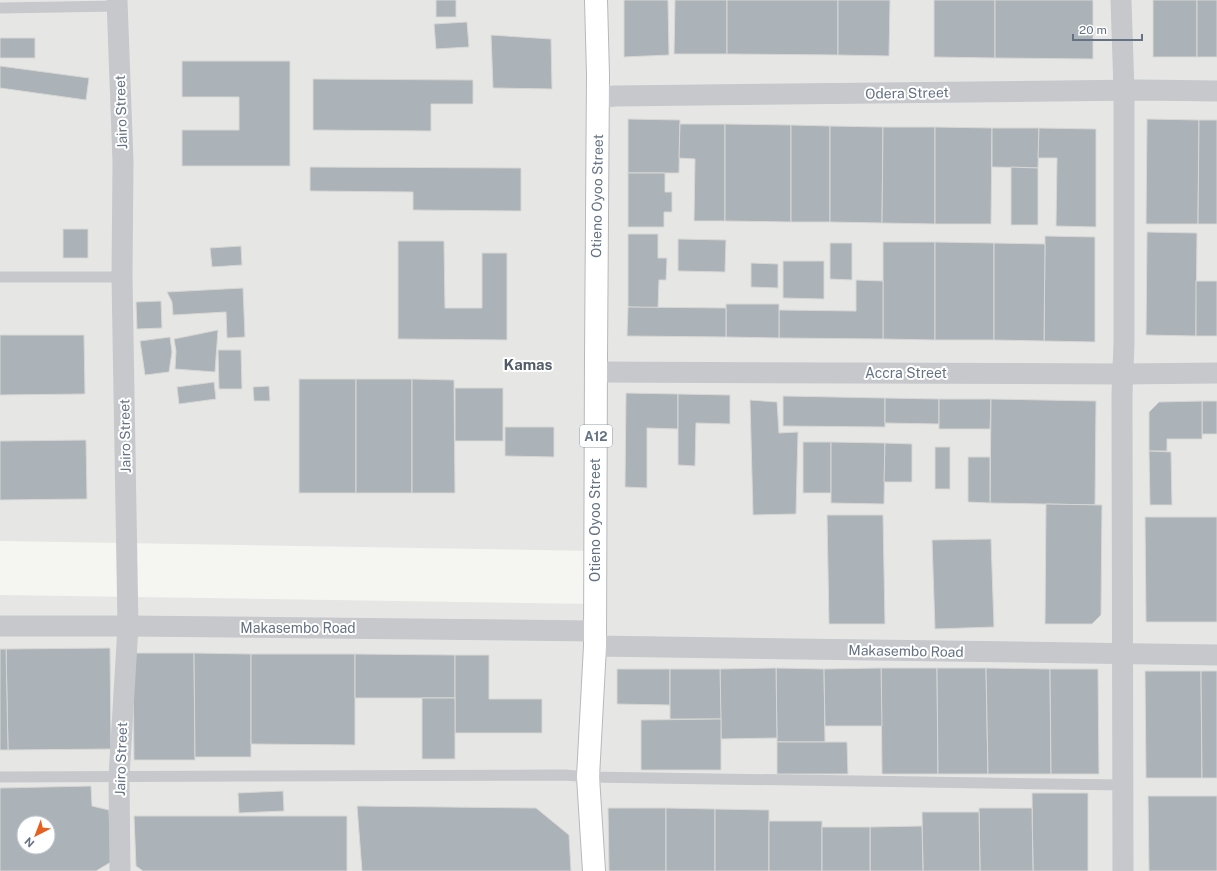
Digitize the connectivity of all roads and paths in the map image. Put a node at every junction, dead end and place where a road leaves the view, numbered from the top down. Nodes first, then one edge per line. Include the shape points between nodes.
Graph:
1 (596, 0) edge
2 (1121, 0) edge
3 (118, 3) edge
4 (0, 8) edge
5 (1124, 90) junction
6 (1217, 91) edge
7 (598, 98) junction
8 (0, 277) edge
9 (122, 277) junction
10 (596, 372) junction
11 (1217, 373) edge
12 (1122, 374) junction
13 (0, 626) edge
14 (128, 626) junction
15 (595, 639) junction
16 (1123, 654) junction
17 (1217, 655) edge
18 (0, 777) edge
19 (119, 777) junction
20 (588, 777) junction
21 (1123, 785) junction
22 (120, 871) edge
23 (594, 871) edge
24 (1123, 871) edge

1 - 7 highway, Otieno Oyoo Street / A12
2 - 5 street
3 - 4 lane
3 - 9 street, Jairo Street via 123,162
5 - 6 street, Odera Street
5 - 7 street, Odera Street
5 - 12 street
7 - 10 highway, Otieno Oyoo Street / A12
8 - 9 lane
9 - 14 street, Jairo Street
10 - 12 street, Accra Street
10 - 15 highway, Otieno Oyoo Street / A12
11 - 12 street, Accra Street
12 - 16 street
13 - 14 street, Makasembo Road
14 - 15 street, Makasembo Road via 572,630
14 - 19 street, Jairo Street
15 - 16 street, Makasembo Road
15 - 20 highway, Otieno Oyoo Street / A12
16 - 17 street, Makasembo Road
16 - 21 street
18 - 19 lane
19 - 20 lane
19 - 22 street, Jairo Street
20 - 21 lane
20 - 23 highway, Otieno Oyoo Street / A12
21 - 24 street

